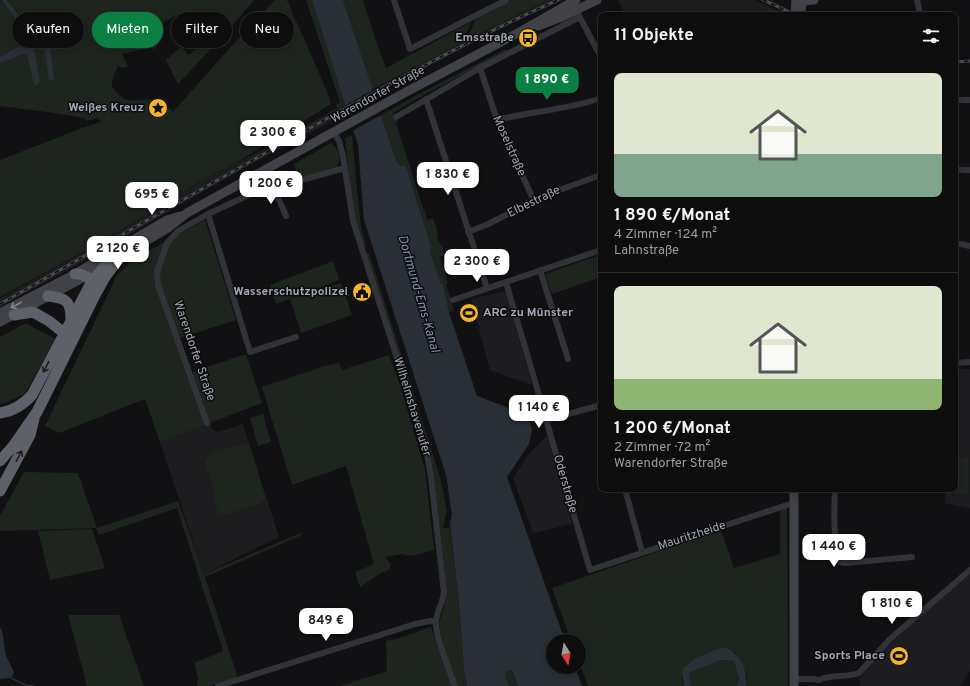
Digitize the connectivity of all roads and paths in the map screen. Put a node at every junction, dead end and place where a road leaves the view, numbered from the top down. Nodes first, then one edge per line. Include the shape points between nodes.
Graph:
1 (394, 0) edge
2 (506, 0) edge
3 (597, 0) edge
4 (800, 0) edge
5 (814, 0) edge
6 (917, 0) edge
7 (576, 7) edge
8 (796, 12) edge
9 (800, 12) edge
10 (920, 12) edge
11 (598, 51) edge
12 (480, 68) junction
13 (426, 99) junction
14 (598, 99) edge
15 (958, 100) edge
16 (970, 100) edge
17 (396, 117) dead end
18 (497, 120) junction
19 (334, 132) junction
20 (345, 168) junction
21 (958, 170) edge
22 (970, 170) edge
23 (598, 176) edge
24 (274, 188) junction
25 (534, 201) junction
26 (187, 213) junction
27 (208, 214) junction
28 (286, 216) dead end
29 (468, 232) junction
30 (128, 243) junction
31 (958, 244) edge
32 (970, 246) edge
33 (598, 251) edge
34 (122, 255) junction
35 (104, 267) junction
36 (540, 270) junction
37 (84, 278) junction
38 (506, 282) junction
39 (487, 288) junction
40 (95, 295) junction
41 (48, 296) junction
42 (453, 300) dead end
43 (0, 313) edge
44 (14, 316) junction
45 (72, 319) junction
46 (0, 322) edge
47 (78, 330) junction
48 (64, 333) junction
49 (296, 337) dead end
50 (568, 360) dead end
51 (970, 362) edge
52 (958, 363) edge
53 (598, 407) edge
54 (37, 412) junction
55 (0, 413) edge
56 (546, 420) junction
57 (207, 423) dead end
58 (0, 461) edge
59 (0, 491) edge
60 (626, 492) edge
61 (794, 492) edge
62 (835, 492) edge
63 (794, 504) junction
64 (642, 552) junction
65 (912, 557) dead end
66 (590, 570) joint
67 (970, 570) edge
68 (436, 622) junction
69 (794, 683) edge
70 (818, 683) edge
71 (218, 686) edge
72 (455, 686) edge

1 - 2 street via 410,49
3 - 7 main road, Warendorfer Straße
4 - 5 main road
4 - 8 main road
4 - 9 main road
6 - 10 street
7 - 11 street
7 - 12 street, Warendorfer Straße
7 - 19 main road, Warendorfer Straße via 564,16 518,33
12 - 13 street, Warendorfer Straße
12 - 18 street, Moselstraße
13 - 17 street, Warendorfer Straße
13 - 29 street
14 - 18 street
15 - 16 street
18 - 25 street, Moselstraße
19 - 20 street, Wilhelmshavenufer via 339,141
19 - 26 main road, Warendorfer Straße
20 - 24 street, Warendorfer Straße
20 - 68 street, Wilhelmshavenufer via 353,221 426,448 444,592
21 - 22 street
23 - 25 street, Elbestraße
24 - 27 street, Warendorfer Straße via 251,194
24 - 28 street
25 - 29 street, Elbestraße
26 - 30 main road, Warendorfer Straße via 167,220
26 - 34 main road, Warendorfer Straße via 168,228
27 - 49 street via 250,352
27 - 57 street, Warendorfer Straße via 171,237 157,272 158,285
29 - 39 street
30 - 35 highway
30 - 37 main road, Warendorfer Straße
31 - 32 street
33 - 36 street
34 - 35 main road, Warendorfer Straße
34 - 40 highway
35 - 37 highway
36 - 38 street
36 - 50 street
37 - 40 highway
37 - 41 main road, Warendorfer Straße
37 -> 43 main road, Warendorfer Straße
37 - 45 highway
38 - 39 street
38 - 56 street, Oderstraße
39 - 42 street
40 - 47 highway
41 - 44 main road, Warendorfer Straße
41 - 45 highway via 68,303
44 - 46 main road, Warendorfer Straße
44 - 48 highway via 33,312
45 - 48 highway
47 - 48 highway
47 - 54 highway
48 -> 55 highway via 32,395 16,409
51 - 52 street
53 - 56 street
54 - 58 highway
59 -> 54 highway via 30,435
56 - 66 street, Oderstraße
60 - 64 street
61 - 63 main road
62 - 65 street via 836,542 840,562 845,564
63 - 64 street, Mauritzheide
63 - 69 main road
64 - 66 street, Mauritzheide
67 - 70 street via 890,638 859,673 825,678
68 - 71 street via 416,624
68 - 72 street, Wilhelmshavenufer via 440,644
69 - 70 street via 813,679

